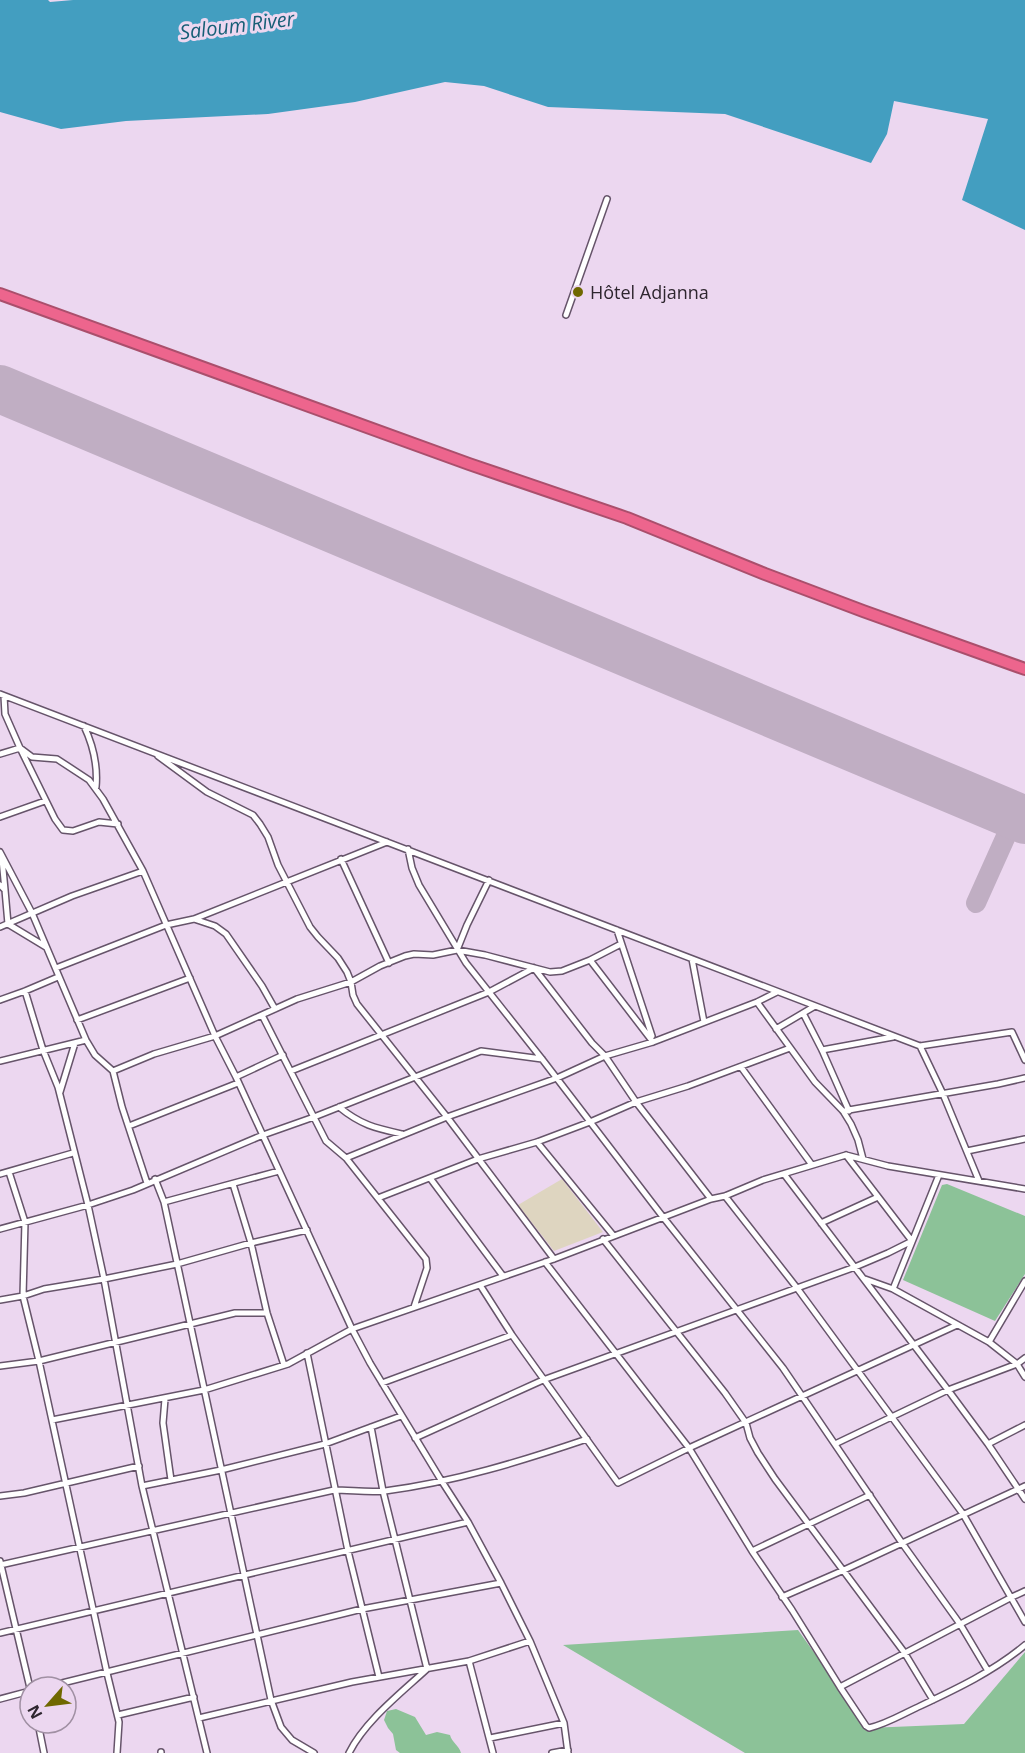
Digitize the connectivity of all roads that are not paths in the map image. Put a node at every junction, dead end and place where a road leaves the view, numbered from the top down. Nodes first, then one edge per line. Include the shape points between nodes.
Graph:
1 (608, 199) dead end
2 (0, 294) edge
3 (566, 315) dead end
4 (1025, 669) edge
5 (2, 695) edge
6 (84, 726) junction
7 (20, 748) junction
8 (153, 752) junction
9 (0, 754) edge
10 (96, 787) junction
11 (45, 801) junction
12 (0, 817) edge
13 (118, 824) junction
14 (388, 842) junction
15 (408, 849) junction
16 (1, 853) edge
17 (341, 859) junction
18 (143, 871) junction
19 (489, 880) junction
20 (287, 881) junction
21 (2, 887) edge
22 (32, 913) junction
23 (194, 919) junction
24 (8, 924) junction
25 (166, 925) junction
26 (0, 927) edge
27 (617, 930) junction
28 (621, 944) junction
29 (47, 948) junction
30 (458, 950) junction
31 (692, 959) junction
32 (590, 960) junction
33 (388, 963) junction
34 (56, 968) junction
35 (534, 968) junction
36 (58, 976) junction
37 (190, 978) junction
38 (351, 982) junction
39 (25, 992) junction
40 (489, 992) junction
41 (777, 992) junction
42 (1, 999) edge
43 (758, 1002) junction
44 (815, 1006) junction
45 (275, 1009) junction
46 (803, 1013) junction
47 (262, 1015) junction
48 (77, 1020) junction
49 (705, 1022) junction
50 (776, 1029) junction
51 (381, 1034) junction
52 (214, 1036) junction
53 (895, 1037) junction
54 (87, 1040) junction
55 (653, 1042) junction
56 (75, 1043) junction
57 (920, 1046) junction
58 (790, 1048) junction
59 (44, 1050) junction
60 (822, 1050) junction
61 (283, 1055) junction
62 (605, 1056) junction
63 (542, 1059) junction
64 (1025, 1060) edge
65 (0, 1061) edge
66 (741, 1067) junction
67 (113, 1071) junction
68 (291, 1071) junction
69 (414, 1076) junction
70 (557, 1078) junction
71 (1025, 1078) edge
72 (237, 1080) junction
73 (59, 1093) junction
74 (943, 1094) junction
75 (636, 1102) junction
76 (339, 1107) junction
77 (846, 1111) junction
78 (314, 1117) junction
79 (447, 1117) junction
80 (590, 1122) junction
81 (129, 1126) junction
82 (263, 1135) junction
83 (404, 1135) junction
84 (1025, 1139) edge
85 (537, 1142) junction
86 (967, 1151) junction
87 (73, 1153) junction
88 (846, 1155) junction
89 (346, 1158) junction
90 (478, 1159) junction
91 (863, 1159) junction
92 (812, 1165) junction
93 (279, 1171) junction
94 (9, 1172) junction
95 (0, 1174) edge
96 (784, 1174) junction
97 (939, 1175) junction
98 (430, 1178) junction
99 (155, 1179) junction
100 (979, 1181) junction
101 (147, 1183) junction
102 (233, 1184) junction
103 (1025, 1189) edge
104 (725, 1196) junction
105 (878, 1197) junction
106 (378, 1198) junction
107 (711, 1198) junction
108 (164, 1202) junction
109 (87, 1205) junction
110 (663, 1217) junction
111 (26, 1222) junction
112 (821, 1223) junction
113 (0, 1229) edge
114 (307, 1230) junction
115 (613, 1234) junction
116 (603, 1239) junction
117 (912, 1241) junction
118 (251, 1243) junction
119 (554, 1258) junction
120 (544, 1262) junction
121 (177, 1264) junction
122 (855, 1267) junction
123 (503, 1276) junction
124 (104, 1279) junction
125 (864, 1279) junction
126 (1025, 1281) edge
127 (480, 1285) junction
128 (797, 1288) junction
129 (893, 1289) junction
130 (23, 1296) junction
131 (0, 1300) edge
132 (414, 1307) junction
133 (736, 1310) junction
134 (267, 1312) junction
135 (190, 1324) junction
136 (957, 1325) junction
137 (352, 1329) junction
138 (678, 1331) junction
139 (512, 1335) junction
140 (116, 1341) junction
141 (989, 1342) junction
142 (914, 1346) junction
143 (307, 1353) junction
144 (616, 1353) junction
145 (1025, 1358) edge
146 (39, 1361) junction
147 (1017, 1364) junction
148 (284, 1365) junction
149 (0, 1366) edge
150 (856, 1371) junction
151 (1025, 1377) edge
152 (543, 1380) junction
153 (382, 1383) junction
154 (204, 1390) junction
155 (948, 1390) junction
156 (802, 1397) junction
157 (165, 1399) junction
158 (127, 1406) junction
159 (402, 1416) junction
160 (891, 1417) junction
161 (52, 1420) junction
162 (746, 1423) junction
163 (1025, 1425) edge
164 (370, 1427) junction
165 (415, 1438) junction
166 (587, 1439) junction
167 (326, 1444) junction
168 (835, 1444) junction
169 (988, 1444) junction
170 (689, 1448) junction
171 (138, 1466) junction
172 (221, 1470) junction
173 (171, 1480) junction
174 (441, 1480) junction
175 (66, 1483) junction
176 (142, 1486) junction
177 (1025, 1486) edge
178 (1018, 1489) junction
179 (334, 1490) junction
180 (383, 1491) junction
181 (870, 1495) junction
182 (0, 1496) edge
183 (1025, 1499) edge
184 (231, 1513) junction
185 (963, 1514) junction
186 (468, 1522) junction
187 (808, 1524) junction
188 (153, 1530) junction
189 (396, 1540) junction
190 (902, 1543) junction
191 (80, 1547) junction
192 (348, 1551) junction
193 (752, 1551) junction
194 (0, 1564) edge
195 (844, 1570) junction
196 (244, 1576) junction
197 (501, 1583) junction
198 (1025, 1591) edge
199 (168, 1594) junction
200 (782, 1597) junction
201 (1012, 1597) junction
202 (410, 1600) junction
203 (362, 1609) junction
204 (93, 1611) junction
205 (1025, 1622) edge
206 (960, 1624) junction
207 (16, 1629) junction
208 (0, 1633) edge
209 (257, 1634) junction
210 (530, 1641) junction
211 (1025, 1645) edge
212 (904, 1652) junction
213 (183, 1653) junction
214 (469, 1661) junction
215 (427, 1669) junction
216 (988, 1671) junction
217 (107, 1673) junction
218 (27, 1675) edge
219 (379, 1677) junction
220 (78, 1680) edge
221 (840, 1687) junction
222 (18, 1694) edge
223 (194, 1697) junction
224 (0, 1699) edge
225 (271, 1700) junction
226 (933, 1700) junction
227 (118, 1715) junction
228 (199, 1718) junction
229 (564, 1723) junction
230 (40, 1735) edge
231 (490, 1738) junction
232 (568, 1751) edge
233 (44, 1753) edge
234 (117, 1753) edge
235 (207, 1753) edge
236 (314, 1753) edge
237 (349, 1753) edge
238 (493, 1753) edge
239 (552, 1753) edge

1 - 3 street
2 - 4 highway via 627,518 841,603
5 - 6 street
5 - 7 street via 5,714
6 - 8 street
6 - 10 street via 92,747
7 - 9 street
7 - 10 street via 32,757 57,759
7 - 11 street
8 - 14 street
8 - 20 street via 207,792 253,815 268,837
10 - 13 street
11 - 12 street
11 - 13 street via 63,830 73,831 99,822
13 - 18 street
14 - 15 street
14 - 17 street
15 - 19 street
15 - 30 street via 419,885
16 - 21 street
16 - 22 street
17 - 20 street
17 - 33 street
18 - 22 street
18 - 25 street
19 - 27 street
19 - 30 street
20 - 23 street
20 - 38 street via 310,927 338,958
21 - 24 street
22 - 24 street
22 - 29 street
23 - 25 street
23 - 45 street via 226,934
24 - 26 street
24 - 29 street
25 - 34 street
25 - 37 street
27 - 28 street
27 - 31 street
28 - 32 street
28 - 55 street
29 - 34 street
30 - 33 street via 411,954
30 - 35 street
30 - 40 street
31 - 41 street
31 - 49 street
32 - 35 street via 562,971
32 - 55 street
33 - 38 street
34 - 36 street
35 - 40 street
35 - 62 street
36 - 39 street
36 - 48 street
37 - 48 street
37 - 52 street
38 - 45 street
38 - 51 street via 357,1004
39 - 42 street
39 - 59 street
40 - 51 street
40 - 63 street
41 - 43 street
41 - 44 street
43 - 49 street
43 - 50 street
44 - 46 street
44 - 53 street
45 - 47 street
46 - 50 street
46 - 60 street
47 - 52 street
47 - 61 street
48 - 54 street
49 - 55 street
50 - 58 street
51 - 68 street
51 - 69 street
52 - 67 street
52 - 72 street
53 - 57 street
53 - 60 street
54 - 56 street
54 - 67 street via 95,1055
55 - 62 street
56 - 59 street
56 - 73 street
57 - 64 street via 1012,1032
57 - 74 street
58 - 66 street
58 - 77 street via 815,1082
59 - 65 street
59 - 73 street
60 - 77 street
61 - 68 street
61 - 72 street
62 - 70 street
62 - 75 street
63 - 69 street via 481,1051
63 - 70 street
66 - 75 street
66 - 92 street
67 - 81 street
68 - 78 street
69 - 76 street
69 - 79 street
70 - 79 street
70 - 80 street
71 - 74 street
72 - 81 street
72 - 82 street
73 - 87 street
74 - 77 street
74 - 86 street
75 - 80 street
75 - 107 street
76 - 78 street
76 - 83 street via 368,1126
77 - 91 street
78 - 82 street
78 - 89 street via 327,1143
79 - 83 street
79 - 90 street
80 - 85 street
80 - 110 street
81 - 101 street
82 - 93 street
82 - 99 street
83 - 89 street
84 - 86 street
85 - 90 street
85 - 115 street
86 - 100 street
87 - 94 street
87 - 109 street
88 - 91 street
88 - 92 street
88 - 105 street
89 - 106 street
90 - 98 street
90 - 119 street
91 - 97 street
92 - 96 street
93 - 102 street
93 - 114 street
94 - 95 street
94 - 111 street
96 - 104 street
96 - 112 street
97 - 100 street
97 - 117 street
98 - 106 street
98 - 123 street
99 - 101 street
99 - 108 street
100 - 103 street
101 - 109 street
102 - 108 street
102 - 118 street
104 - 107 street
104 - 128 street
105 - 112 street
105 - 117 street
106 - 132 street via 428,1264
107 - 110 street
108 - 121 street
109 - 111 street
109 - 124 street
110 - 115 street
110 - 133 street
111 - 113 street
111 - 130 street
112 - 122 street
114 - 118 street
114 - 137 street
115 - 116 street
116 - 119 street
116 - 138 street
117 - 122 street
117 - 129 street
118 - 121 street
118 - 134 street
119 - 120 street
120 - 123 street
120 - 144 street
121 - 124 street
121 - 135 street
122 - 125 street
122 - 128 street
123 - 127 street
124 - 130 street
124 - 140 street
125 - 129 street
125 - 142 street
126 - 141 street
127 - 132 street
127 - 139 street
128 - 133 street
128 - 150 street
129 - 136 street
130 - 131 street
130 - 146 street
132 - 137 street
133 - 138 street
133 - 156 street
134 - 135 street via 235,1313
134 - 148 street
135 - 140 street
135 - 154 street
136 - 141 street
136 - 142 street
137 - 143 street
137 - 153 street
138 - 144 street
138 - 162 street
139 - 152 street
139 - 153 street
140 - 146 street
140 - 158 street
141 - 147 street
142 - 150 street
142 - 155 street
143 - 148 street
143 - 167 street
144 - 152 street
144 - 170 street
145 - 147 street
146 - 149 street
146 - 161 street
147 - 151 street
147 - 155 street
148 - 154 street
150 - 156 street
150 - 160 street
152 - 165 street
152 - 166 street
153 - 159 street
154 - 157 street
154 - 172 street
155 - 160 street
155 - 169 street
156 - 162 street
156 - 168 street
157 - 158 street
157 - 173 street via 163,1423
158 - 161 street
158 - 171 street
159 - 164 street
159 - 165 street
160 - 168 street
160 - 185 street
161 - 175 street
162 - 170 street
162 - 187 street via 758,1453
163 - 169 street
164 - 167 street
164 - 180 street
165 - 174 street
166 - 170 street via 618,1483
166 - 174 street via 528,1459
167 - 172 street
167 - 179 street
168 - 181 street
169 - 178 street
170 - 193 street
171 - 175 street
171 - 176 street
172 - 173 street
172 - 184 street
173 - 176 street
174 - 180 street
174 - 186 street
175 - 182 street
175 - 191 street
176 - 188 street
177 - 178 street
178 - 183 street
178 - 185 street
179 - 180 street
179 - 184 street
179 - 192 street
180 - 189 street
181 - 187 street
181 - 190 street
184 - 188 street
184 - 196 street
185 - 190 street
185 - 201 street
186 - 189 street
186 - 197 street
187 - 193 street
187 - 195 street
188 - 191 street
188 - 199 street
189 - 192 street
189 - 202 street
190 - 195 street
190 - 206 street
191 - 194 street
191 - 204 street
192 - 196 street
192 - 203 street
193 - 200 street
194 - 207 street
195 - 200 street
195 - 212 street
196 - 199 street
196 - 209 street
197 - 202 street
197 - 210 street
198 - 201 street
199 - 204 street
199 - 213 street
200 - 221 street
201 - 205 street
201 - 206 street
202 - 203 street
202 - 215 street
203 - 209 street
203 - 219 street
204 - 207 street
204 - 217 street
206 - 212 street
206 - 216 street
207 - 208 street
207 - 218 street
209 - 213 street
209 - 225 street
210 - 214 street
210 - 229 street
211 - 216 street
212 - 221 street
212 - 226 street
213 - 217 street
213 - 223 street
214 - 215 street
214 - 231 street
215 - 219 street
215 - 237 street via 361,1734
216 - 226 street
217 - 220 street
217 - 227 street
219 - 225 street
221 - 226 street via 869,1728
222 - 224 street
223 - 227 street
223 - 228 street
225 - 228 street
225 - 236 street via 281,1727 292,1740
227 - 234 street
228 - 235 street
229 - 231 street
229 - 232 street
230 - 233 street
231 - 238 street
232 - 239 street

